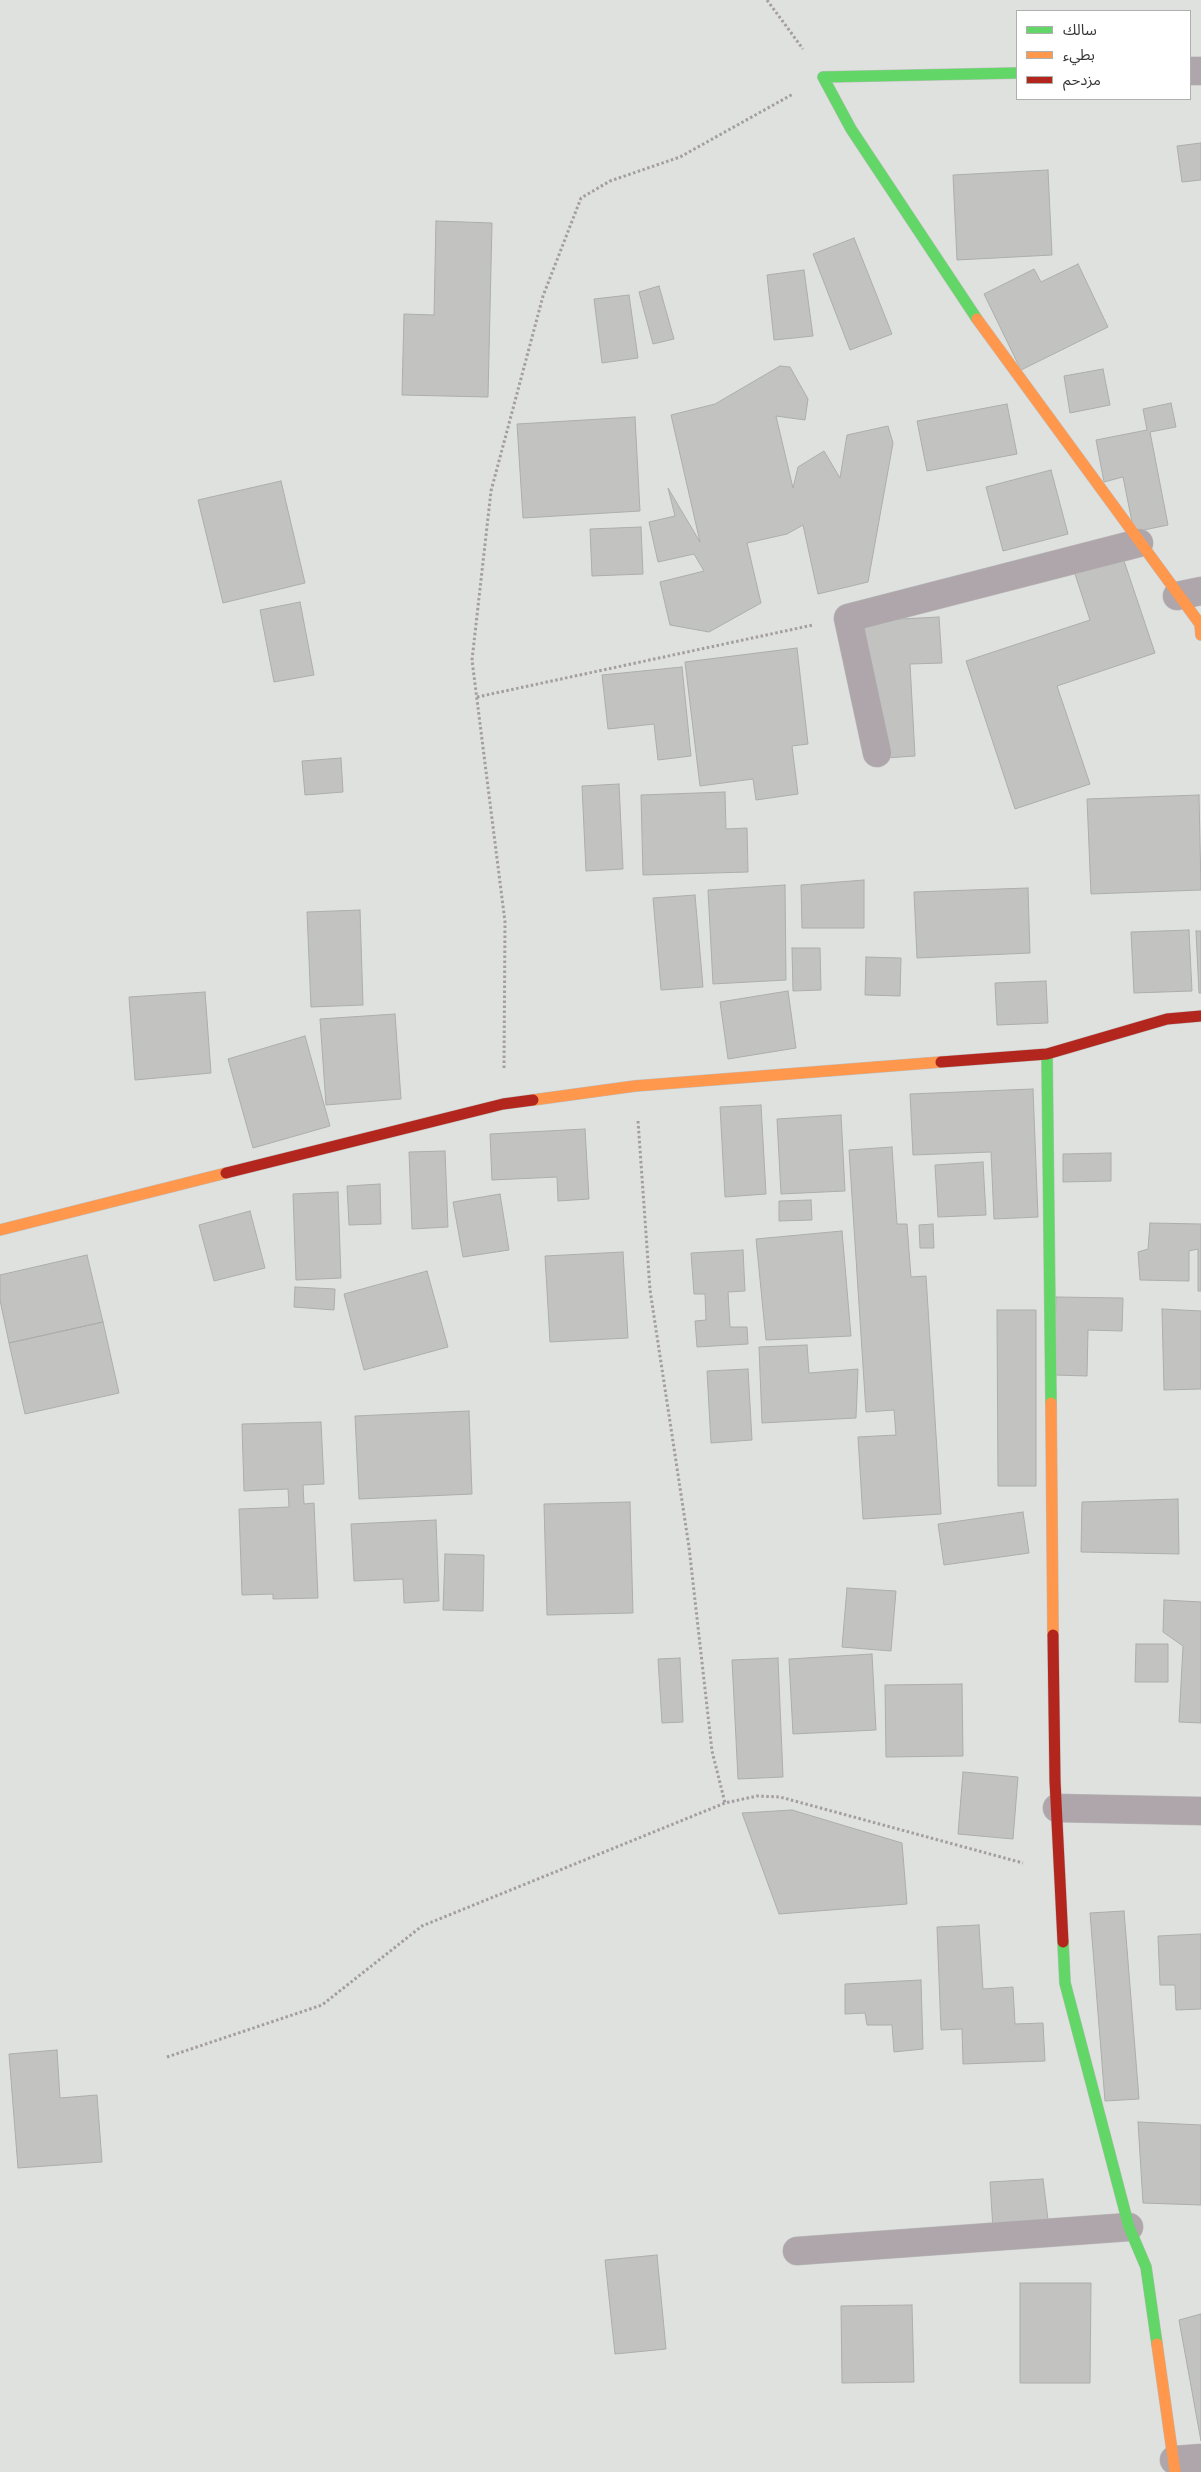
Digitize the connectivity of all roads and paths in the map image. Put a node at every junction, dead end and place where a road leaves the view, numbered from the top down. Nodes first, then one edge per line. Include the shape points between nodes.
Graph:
1 (767, 0) edge
2 (1016, 74) edge
3 (823, 77) junction
4 (1139, 543) junction
5 (1189, 594) edge
6 (848, 618) junction
7 (1201, 635) edge
8 (476, 697) junction
9 (877, 753) dead end
10 (1201, 1016) edge
11 (1047, 1054) junction
12 (635, 1086) junction
13 (503, 1104) junction
14 (0, 1230) edge
15 (725, 1803) junction
16 (1056, 1808) junction
17 (1201, 1811) edge
18 (1060, 1873) junction
19 (167, 2057) dead end
20 (1129, 2227) junction
21 (797, 2251) dead end
22 (1201, 2458) edge
23 (1175, 2466) edge

1 - 3 path
2 - 3 street
3 - 4 street via 851,130 963,300
3 - 8 path via 680,157 610,181 581,198 543,296 491,491 472,660
4 - 5 street
4 - 6 street
5 - 7 street
6 - 8 path
6 - 9 street
8 - 13 path via 505,922
10 - 11 street via 1167,1019
11 - 12 street
11 - 16 street
12 - 13 street
12 - 15 path via 650,1290 689,1547 712,1751
13 - 14 street
15 - 18 path via 757,1796 780,1796
15 - 19 path via 422,1926 322,2005
16 - 17 street
16 - 18 street
18 - 20 street via 1065,1984
20 - 21 street
20 - 23 street via 1146,2267
22 - 23 street

